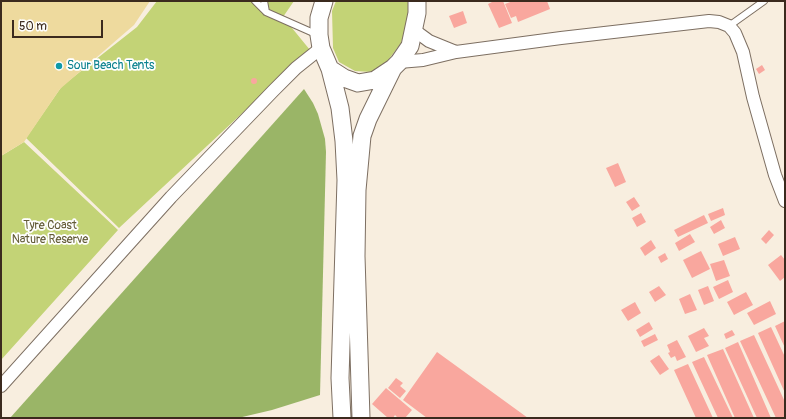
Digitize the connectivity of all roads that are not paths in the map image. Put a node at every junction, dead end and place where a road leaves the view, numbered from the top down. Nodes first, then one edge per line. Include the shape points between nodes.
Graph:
1 (255, 1) edge
2 (264, 1) edge
3 (324, 1) edge
4 (764, 1) edge
5 (420, 5) edge
6 (266, 12) junction
7 (729, 26) junction
8 (414, 30) junction
9 (320, 42) junction
10 (456, 52) junction
11 (396, 65) junction
12 (330, 69) junction
13 (785, 201) edge
14 (1, 386) edge
15 (342, 418) edge
16 (361, 418) edge

1 - 6 lane
2 - 6 lane
3 - 9 main road via 319,18
4 - 7 lane
5 - 8 main road
6 - 9 lane
7 - 10 street via 709,21
7 - 13 street via 744,52 758,117 774,175
8 - 10 street via 429,42
8 - 11 main road via 410,46
9 - 12 main road
9 - 14 street via 171,197
10 - 11 street
11 - 12 main road via 375,80 358,83
11 - 16 main road via 368,119 361,144 356,256
12 - 15 main road via 340,108 346,180 340,378

